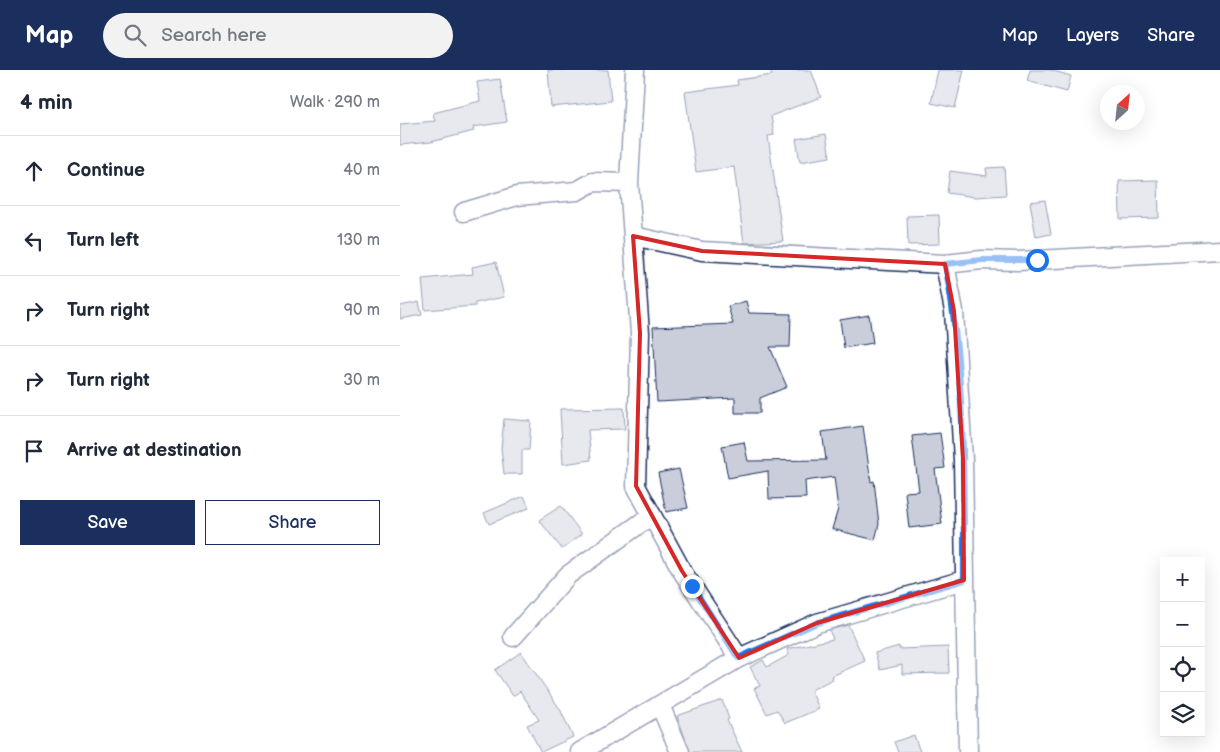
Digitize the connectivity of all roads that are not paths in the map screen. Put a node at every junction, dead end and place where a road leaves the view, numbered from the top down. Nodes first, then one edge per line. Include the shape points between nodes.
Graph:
1 (635, 70) edge
2 (630, 183) junction
3 (464, 212) dead end
4 (633, 236) junction
5 (1220, 250) edge
6 (945, 264) junction
7 (652, 515) junction
8 (964, 580) junction
9 (513, 637) dead end
10 (738, 658) junction
11 (660, 705) junction
12 (580, 752) edge
13 (680, 752) edge
14 (968, 752) edge

1 - 2 street
2 - 3 street via 593,182 576,191 517,196
2 - 4 street
4 - 6 street via 702,250
4 - 7 street via 640,333 636,486
5 - 6 street
6 - 8 street via 954,311 962,430
7 - 9 street via 568,575
7 - 10 street via 682,571
8 - 10 street via 817,623
8 - 14 street
10 - 11 street
11 - 12 street
11 - 13 street

